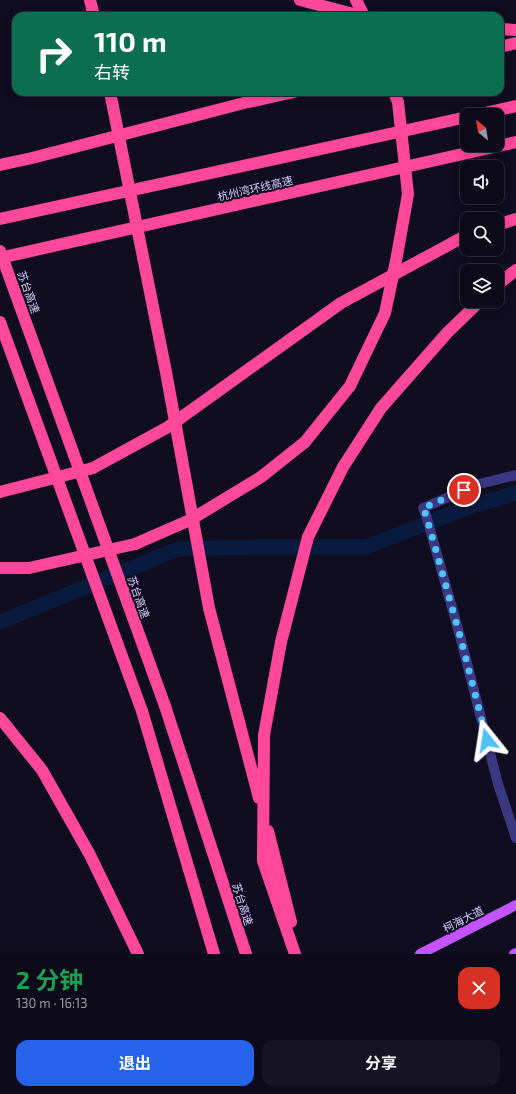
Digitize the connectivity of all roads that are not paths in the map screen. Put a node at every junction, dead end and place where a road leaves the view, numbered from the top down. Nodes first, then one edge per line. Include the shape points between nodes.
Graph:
1 (90, 0) edge
2 (300, 0) edge
3 (356, 0) edge
4 (93, 12) edge
5 (346, 12) edge
6 (360, 12) edge
7 (504, 29) edge
8 (516, 30) edge
9 (516, 43) edge
10 (504, 46) edge
11 (111, 96) edge
12 (276, 96) edge
13 (396, 96) edge
14 (516, 106) edge
15 (504, 109) edge
16 (460, 119) edge
17 (516, 142) edge
18 (0, 165) edge
19 (0, 219) edge
20 (516, 219) edge
21 (504, 223) edge
22 (460, 239) edge
23 (0, 251) edge
24 (0, 258) edge
25 (516, 270) edge
26 (504, 279) edge
27 (473, 308) edge
28 (0, 322) edge
29 (516, 475) edge
30 (0, 492) edge
31 (0, 568) edge
32 (0, 718) edge
33 (516, 838) edge
34 (516, 905) edge
35 (138, 954) edge
36 (214, 954) edge
37 (246, 954) edge
38 (295, 954) edge
39 (300, 954) edge
40 (420, 954) edge

1 - 4 highway
2 - 5 highway
3 - 6 highway
7 - 8 highway
9 - 10 highway
11 - 39 highway, bridge via 166,372 209,608
12 - 18 highway
13 - 31 highway, bridge via 408,194 385,312 350,386 305,442 261,477 190,520 135,544 29,568
14 - 15 highway
16 - 19 highway
17 - 24 highway, 杭州湾环线高速
20 - 21 highway
22 - 30 highway via 341,303 168,427 93,468
23 - 37 highway, 苏台高速, bridge via 165,706
25 - 26 highway
27 - 38 highway via 447,333 381,408 343,467 308,537 280,642 264,735 263,861
28 - 36 highway, bridge via 142,711
29 - 33 street via 478,484 423,508 462,643 498,784
32 - 35 highway via 42,770 90,855
34 - 40 main road, 柯海大道

